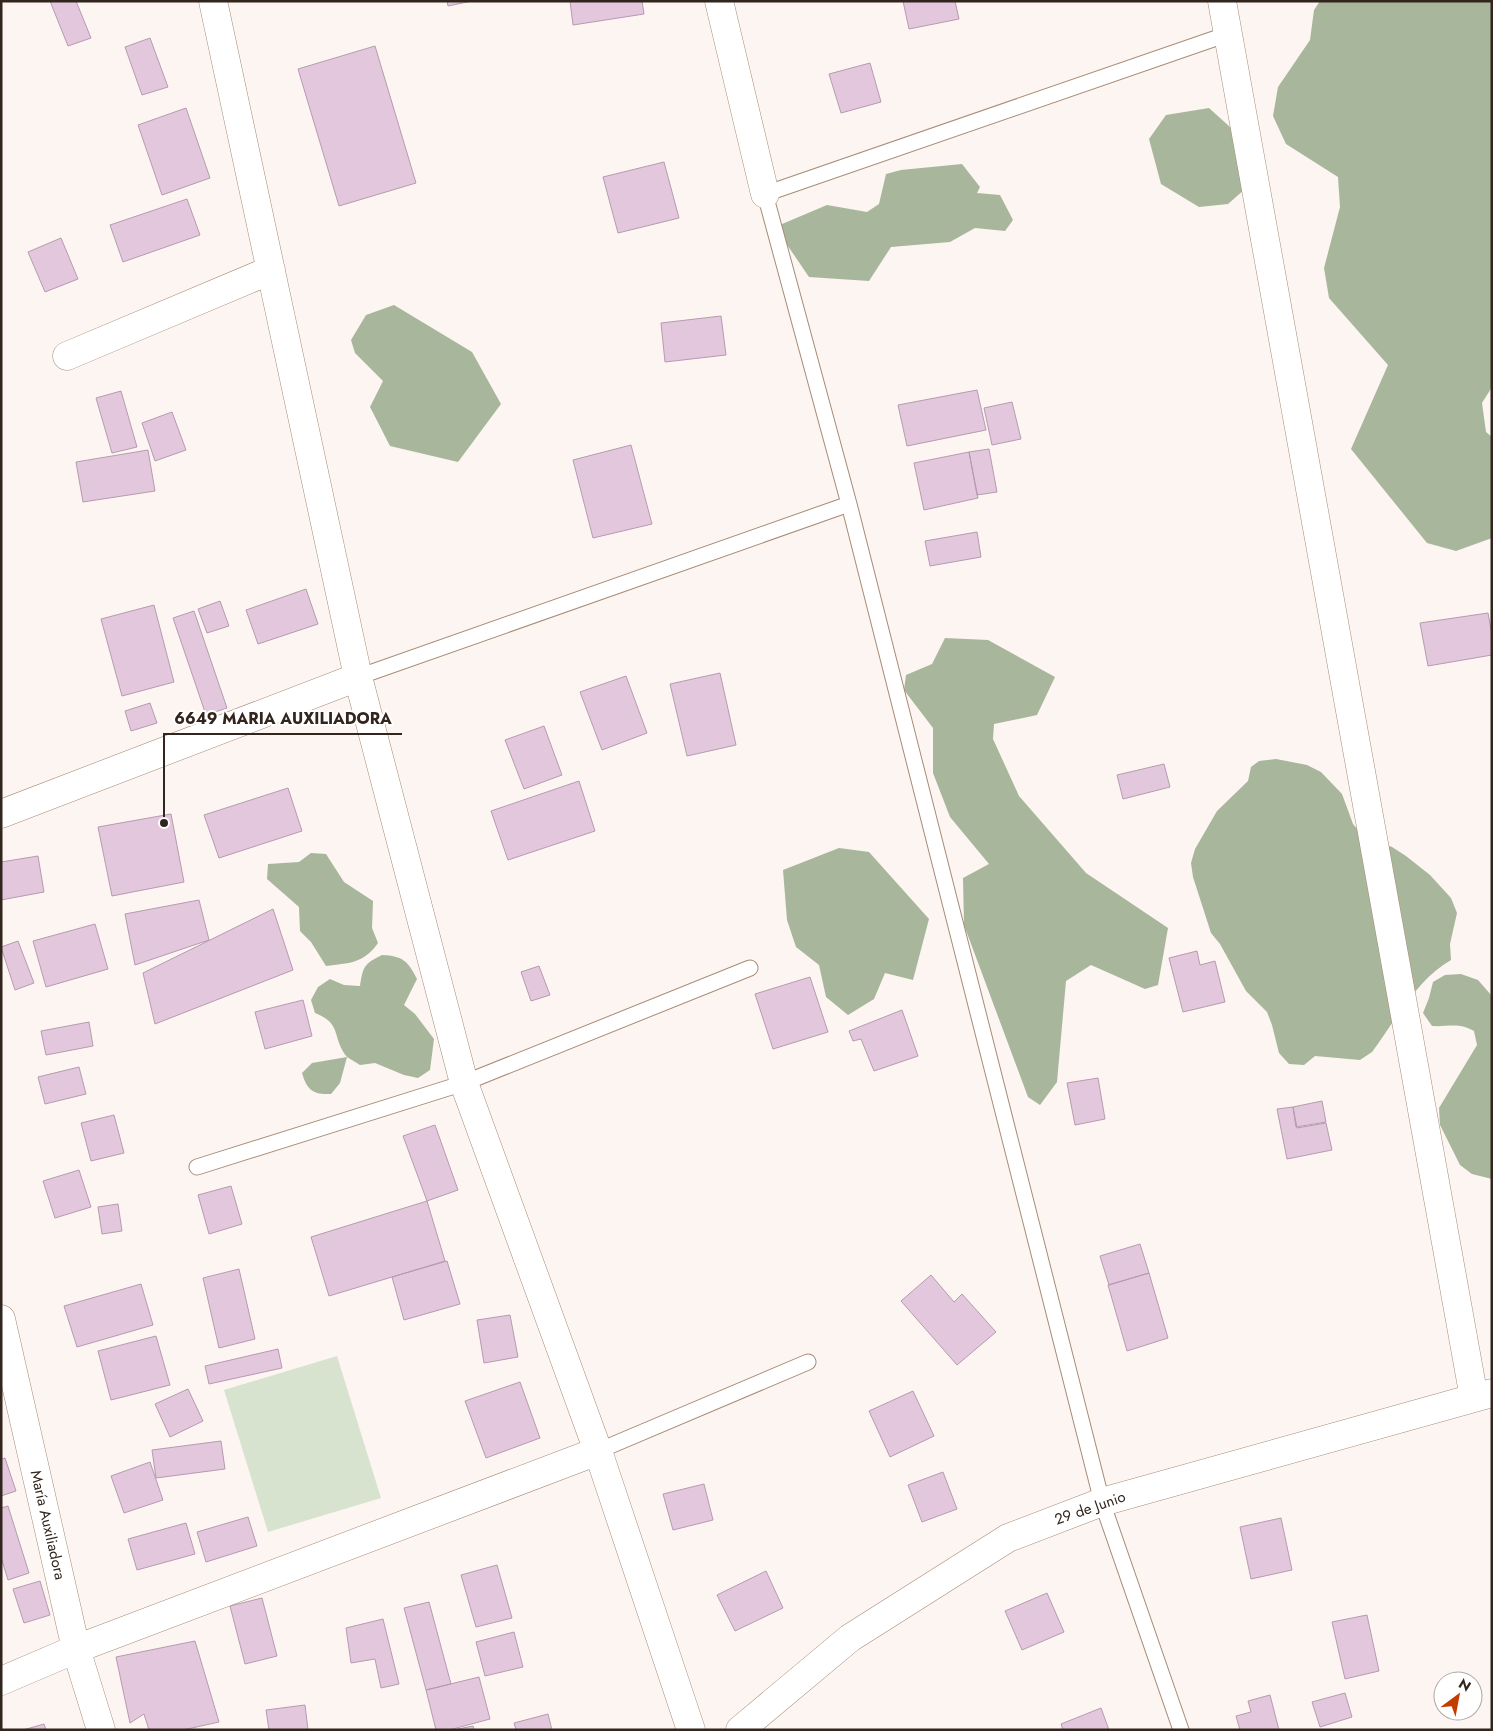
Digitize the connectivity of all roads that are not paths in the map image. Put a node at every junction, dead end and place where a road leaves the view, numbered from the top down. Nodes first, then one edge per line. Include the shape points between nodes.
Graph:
1 (213, 1) edge
2 (719, 1) edge
3 (1222, 1) edge
4 (1228, 34) junction
5 (765, 194) junction
6 (271, 270) junction
7 (67, 356) dead end
8 (849, 504) junction
9 (358, 677) junction
10 (1, 814) edge
11 (750, 968) dead end
12 (464, 1083) junction
13 (197, 1167) dead end
14 (1, 1319) edge
15 (808, 1362) dead end
16 (1483, 1396) edge
17 (598, 1451) junction
18 (1102, 1502) junction
19 (76, 1649) junction
20 (1, 1681) edge
21 (101, 1730) edge
22 (691, 1730) edge
23 (740, 1730) edge
24 (1181, 1730) edge

1 - 6 street
2 - 5 street
3 - 4 street
4 - 5 lane
4 - 16 street
5 - 8 lane
6 - 7 street
6 - 9 street
8 - 9 lane
8 - 18 lane
9 - 10 street
9 - 12 street
11 - 12 lane
12 - 13 lane
12 - 17 street
14 - 19 street, María Auxiliadora
15 - 17 lane
16 - 18 street, 29 de Junio
17 - 19 street
17 - 22 street
18 - 23 street, 29 de Junio via 1008,1538 858,1632
18 - 24 lane
19 - 20 street
19 - 21 street, María Auxiliadora

